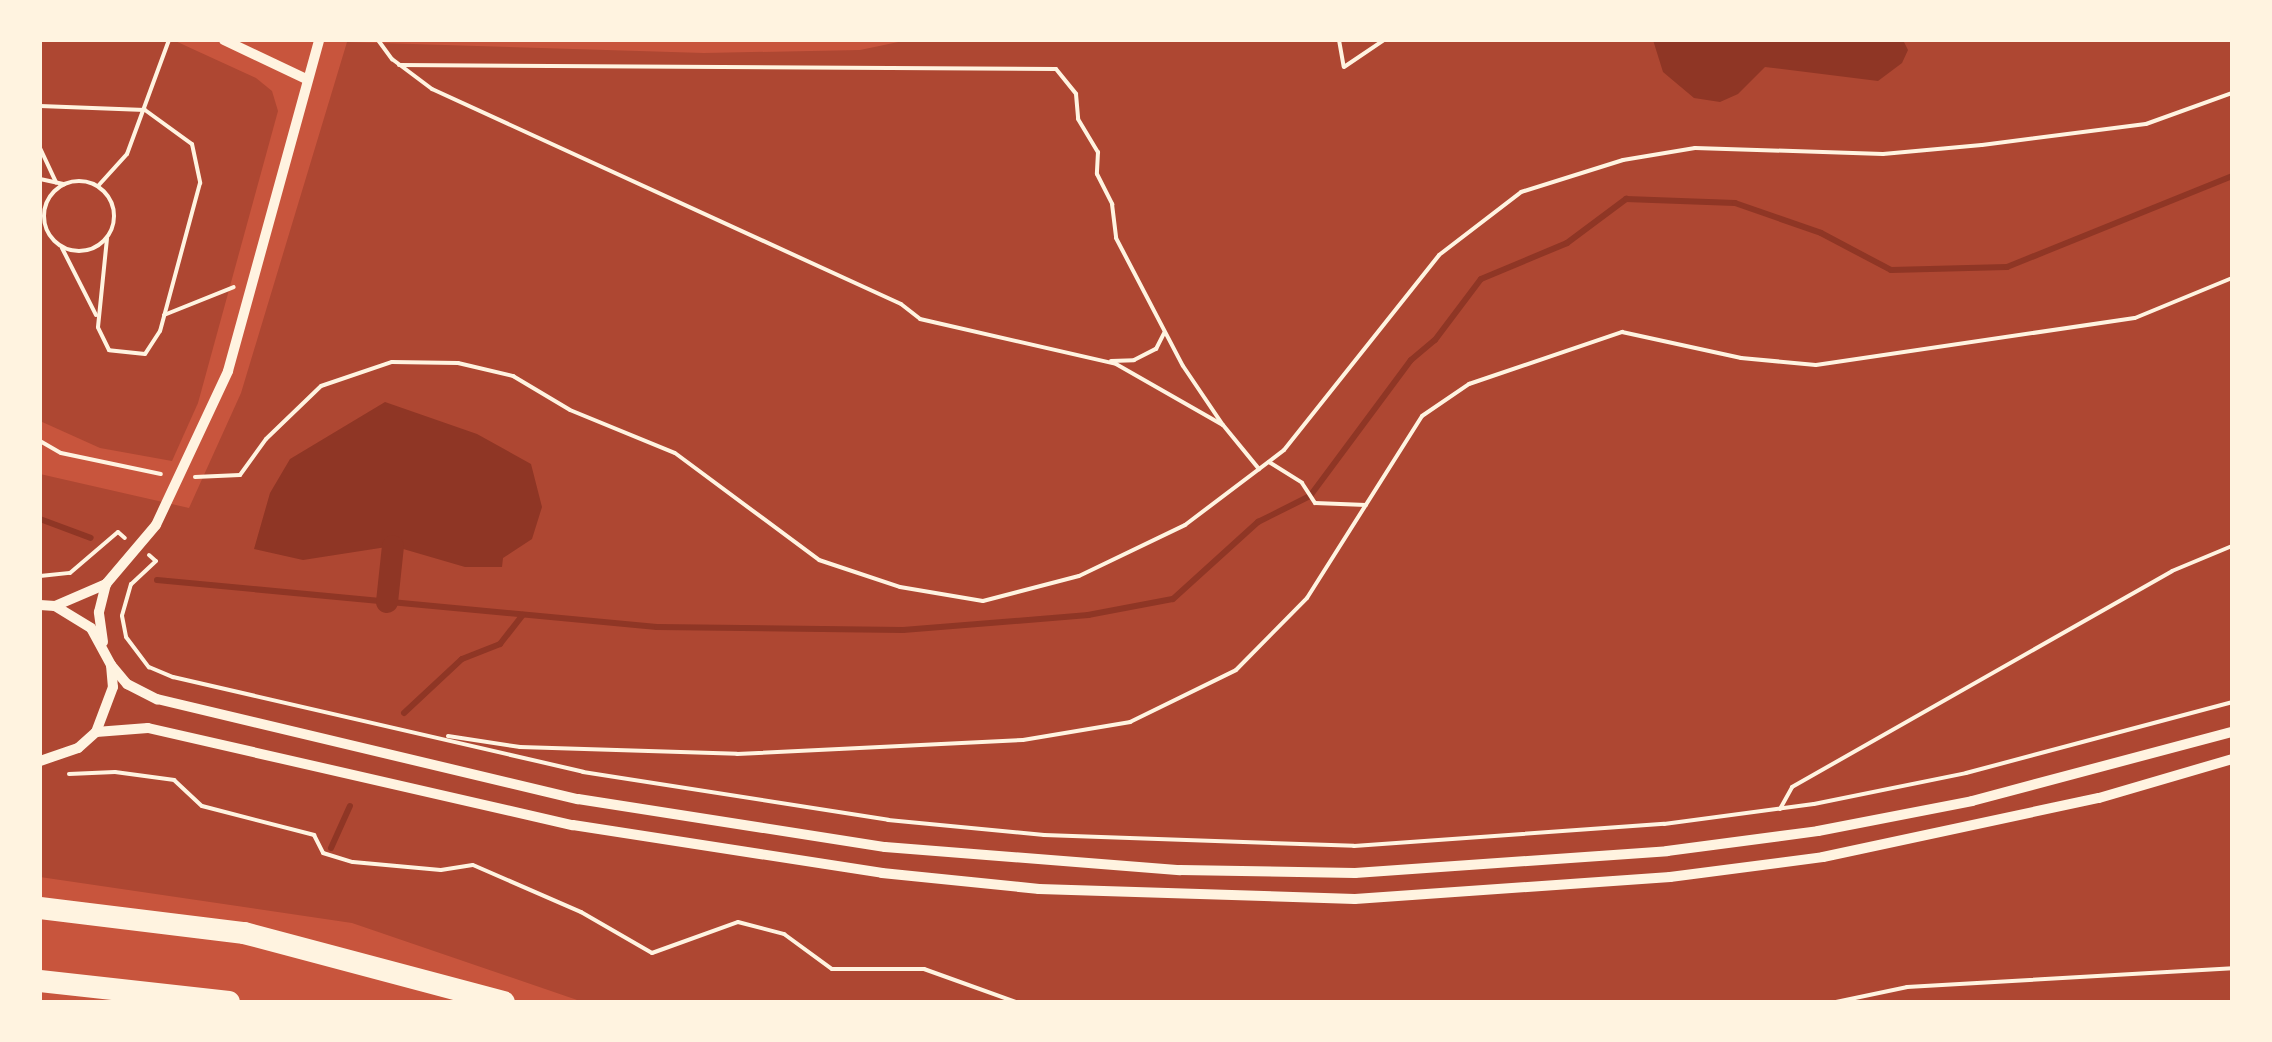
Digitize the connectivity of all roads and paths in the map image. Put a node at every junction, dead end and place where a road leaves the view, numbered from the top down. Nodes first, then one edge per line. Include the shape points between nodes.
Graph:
1 (169, 40) edge
2 (224, 40) edge
3 (319, 40) edge
4 (378, 40) edge
5 (1339, 40) edge
6 (1384, 40) edge
7 (399, 64) junction
8 (306, 79) junction
9 (2232, 93) edge
10 (40, 106) edge
11 (145, 110) junction
12 (40, 148) edge
13 (40, 179) edge
14 (56, 182) junction
15 (64, 184) junction
16 (98, 186) junction
17 (107, 238) junction
18 (61, 246) junction
19 (2232, 278) edge
20 (252, 280) junction
21 (164, 315) junction
22 (98, 320) junction
23 (1165, 330) junction
24 (1106, 361) junction
25 (1222, 424) junction
26 (40, 441) edge
27 (1268, 462) junction
28 (1259, 469) junction
29 (176, 477) junction
30 (1366, 505) junction
31 (130, 541) dead end
32 (2232, 546) edge
33 (146, 553) dead end
34 (40, 576) edge
35 (106, 584) junction
36 (40, 605) edge
37 (56, 606) junction
38 (103, 644) junction
39 (111, 665) junction
40 (209, 694) dead end
41 (2232, 702) edge
42 (335, 726) dead end
43 (96, 732) junction
44 (2232, 732) edge
45 (448, 736) dead end
46 (2232, 759) edge
47 (40, 761) edge
48 (69, 774) dead end
49 (1780, 808) junction
50 (40, 908) edge
51 (2232, 968) edge
52 (40, 981) edge
53 (230, 1002) edge
54 (504, 1002) edge
55 (1016, 1002) edge
56 (1836, 1002) edge

1 - 11 path
2 - 8 street
3 - 8 street
4 - 7 path
5 - 6 path via 1344,67
7 - 23 path via 1056,69 1076,94 1078,119 1098,152 1097,174 1112,204 1116,238
7 - 24 path via 432,89 901,304 920,319
8 - 20 street
9 - 27 path via 2146,124 1982,144 1883,154 1694,148 1624,160 1522,192 1440,256
10 - 11 path
11 - 16 path via 127,154
11 - 21 path via 192,144 200,182
12 - 14 path
13 - 14 path
14 - 15 path
15 - 16 path
15 - 18 path via 44,210 47,232
16 - 17 path via 113,205
17 - 18 path via 87,251
17 - 22 path
18 - 22 path
19 - 30 path via 2135,318 1816,365 1741,358 1622,332 1469,384 1422,416
20 - 21 path
20 - 29 street via 228,372
21 - 22 path via 145,354 109,350
23 - 24 path via 1156,349 1134,360
23 - 25 path
24 - 25 path
25 - 28 path
26 - 29 path via 61,452
27 - 28 path
27 - 30 path via 1302,483 1315,502
28 - 29 path via 1185,525 1097,568 984,601 900,587 820,560 676,453 570,410 513,376 458,363 392,362 321,386 240,475
29 - 35 street via 156,525
30 - 45 path via 1308,598 1236,670 1130,722 1023,740 737,754 520,747
31 - 34 path via 118,532 70,573
32 - 49 path via 2172,571 1792,786
33 - 49 path via 156,561 131,584 122,616 126,637 148,668 446,744 730,797 1044,835 1354,846 1556,834
35 - 37 street
35 - 38 street via 99,612
36 - 37 street
37 - 38 street via 80,618
38 - 39 street
39 - 43 street via 109,708
39 - 44 street via 127,684 158,699 578,800 885,847 1180,870 1354,873 1667,852 1972,800
40 - 42 path
41 - 49 path via 2086,746
43 - 46 street via 148,728 572,825 882,873 1060,890 1355,900 1670,878 1822,857 2099,798
43 - 47 street via 78,748
48 - 55 path via 174,780 202,806 314,835 323,852 354,862 442,870 473,865 652,952 738,922 784,934 832,970 924,969
50 - 54 highway via 244,933
51 - 56 path via 1908,987
52 - 53 highway

